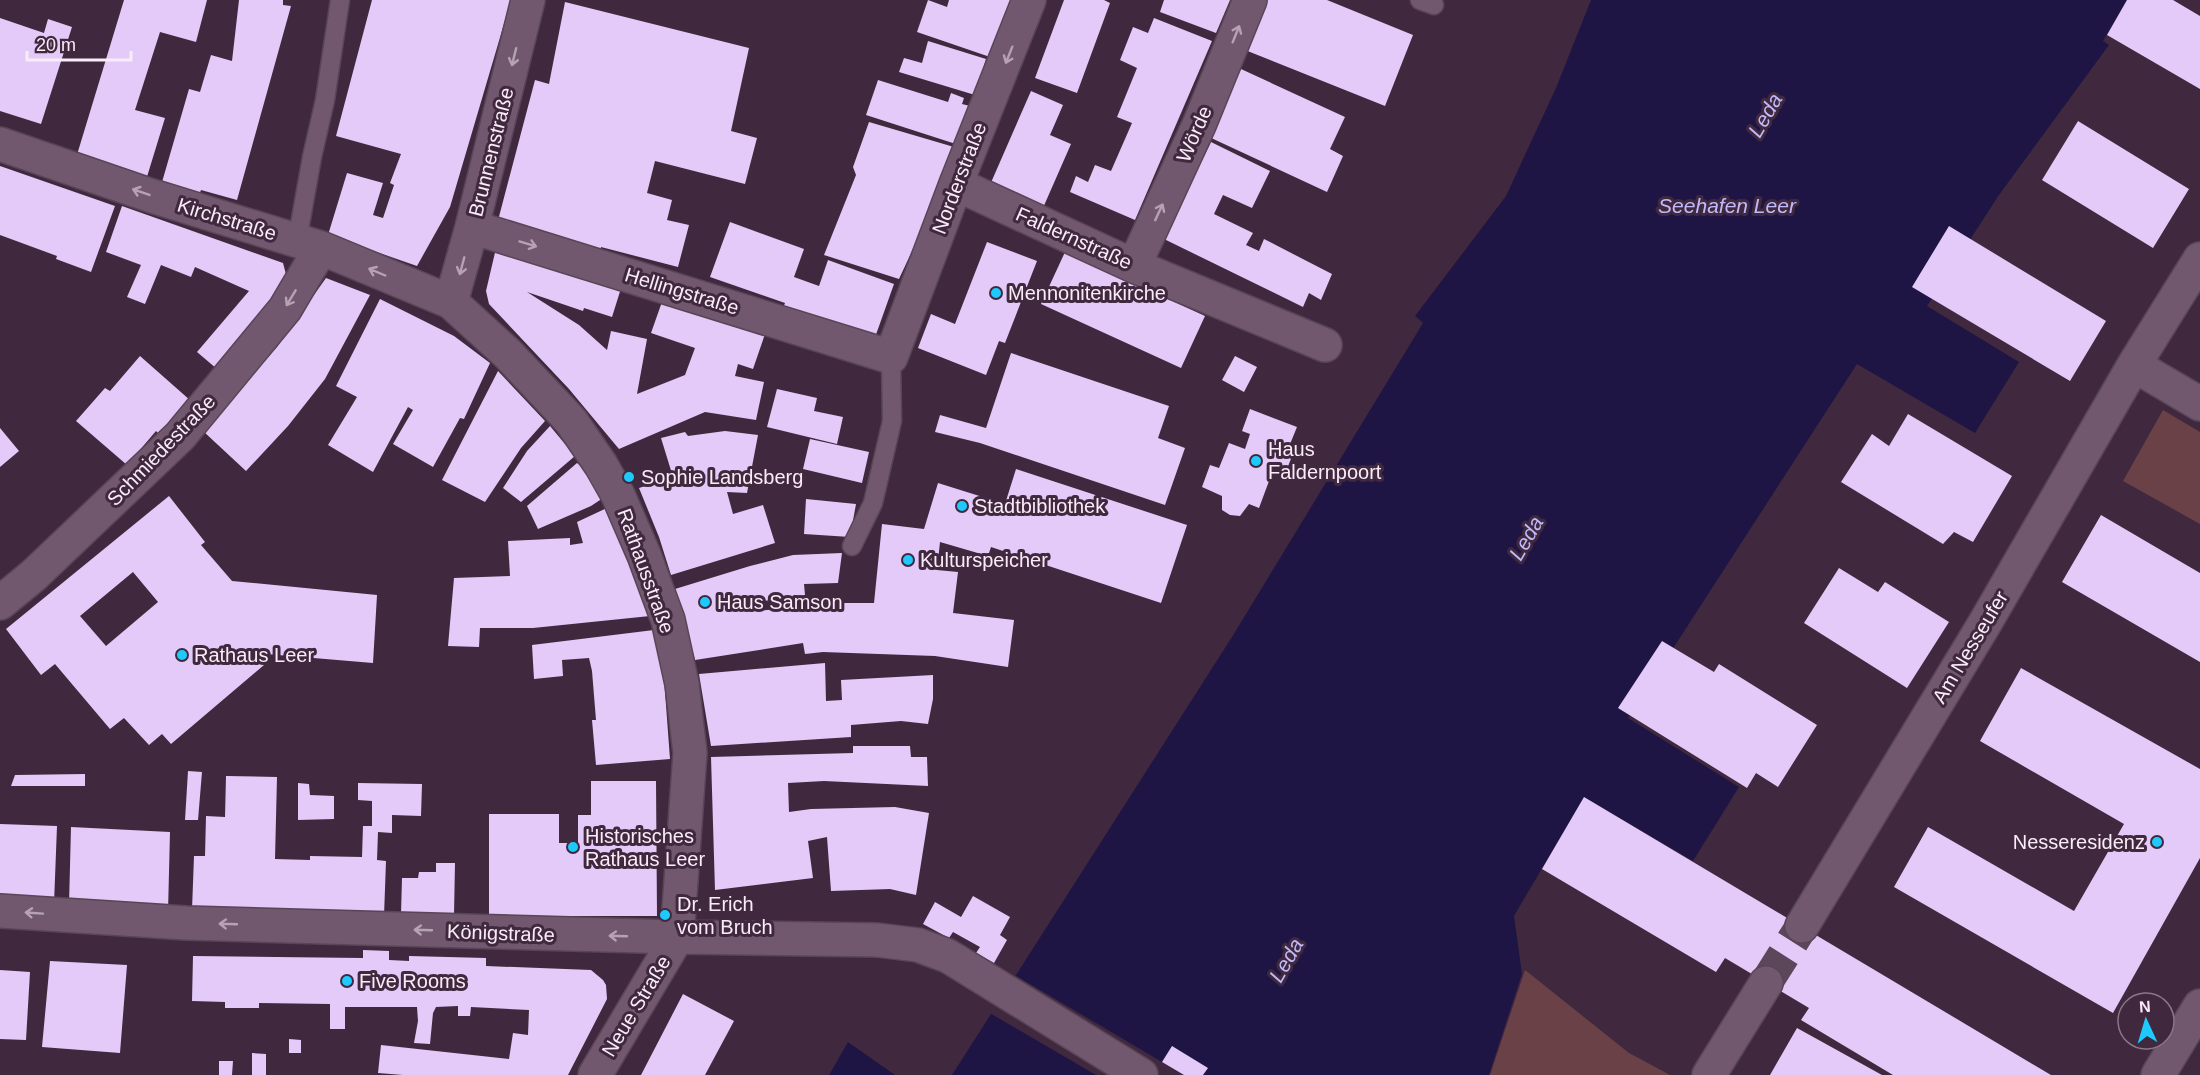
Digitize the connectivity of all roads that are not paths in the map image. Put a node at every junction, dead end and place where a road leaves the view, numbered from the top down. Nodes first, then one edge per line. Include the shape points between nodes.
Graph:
1 (340, 0) edge
2 (528, 0) edge
3 (1029, 0) edge
4 (1250, 0) edge
5 (0, 144) edge
6 (956, 184) junction
7 (472, 227) junction
8 (309, 245) junction
9 (2200, 259) edge
10 (1134, 266) junction
11 (451, 302) junction
12 (1325, 345) dead end
13 (891, 357) junction
14 (2134, 365) junction
15 (2200, 404) edge
16 (852, 546) dead end
17 (0, 603) edge
18 (0, 911) edge
19 (1802, 926) tunnel mouth
20 (677, 937) junction
21 (1766, 983) tunnel mouth
22 (2200, 1006) edge
23 (595, 1075) edge
24 (1141, 1075) edge
25 (1709, 1075) edge
26 (2158, 1075) edge

1 - 8 lane via 312,157
2 -> 7 street, Brunnenstraße
3 -> 6 street, Norderstraße
10 -> 4 street, Wörde via 1199,125
8 -> 5 street, Kirchstraße
6 - 10 street, Faldernstraße
6 - 13 street, Norderstraße
7 -> 11 street, Brunnenstraße
7 -> 13 street, Hellingstraße
11 -> 8 street, Kirchstraße
8 -> 17 street, Schmiedestraße via 285,309 180,436
9 - 14 street, Am Nesseufer
10 - 12 street, Faldernstraße
11 - 20 street, Rathausstraße via 508,354 571,421 618,495 657,589 682,684 690,753
13 - 16 lane via 892,421 873,503
14 - 15 street
14 - 19 street, Am Nesseufer via 1985,623
20 -> 18 street, Königstraße via 186,923
20 - 23 street, Neue Straße
20 - 24 street, Königstraße via 878,940 918,945 948,956
21 - 25 street
22 - 26 street

